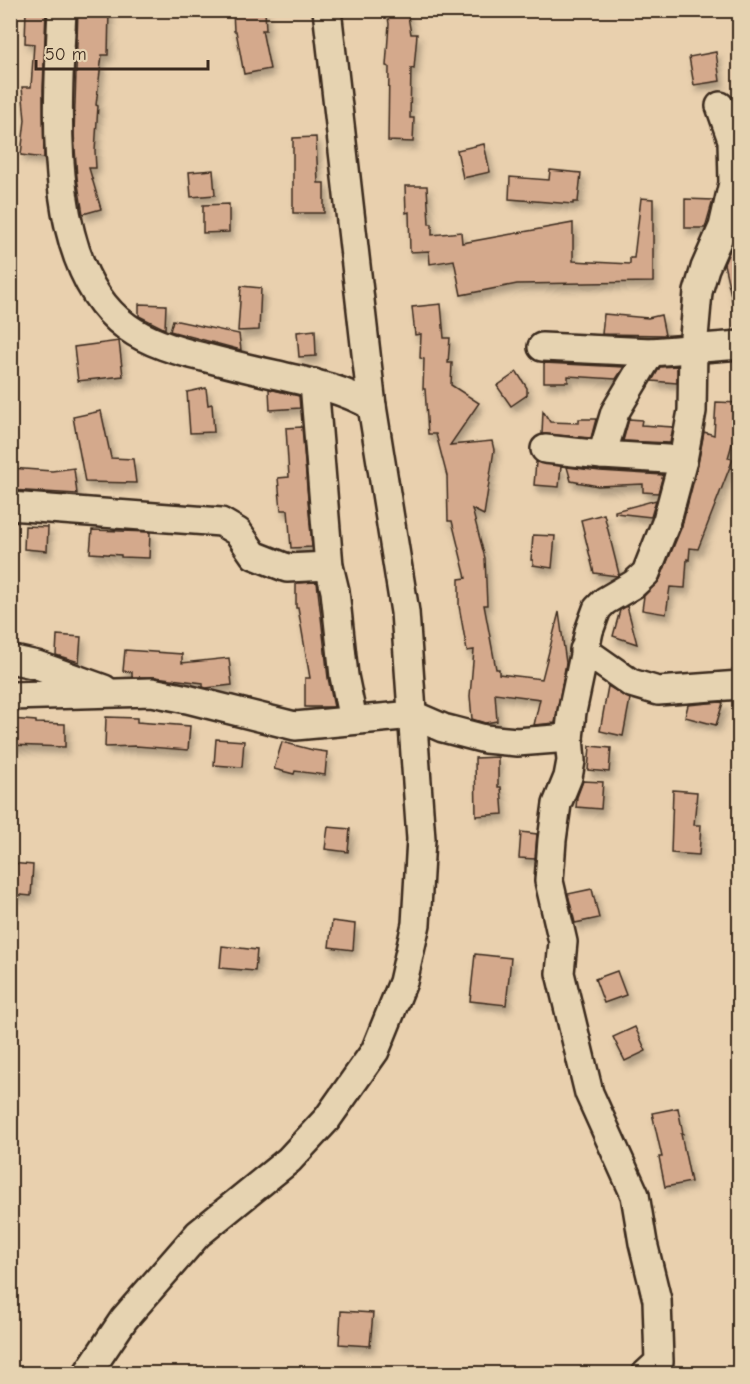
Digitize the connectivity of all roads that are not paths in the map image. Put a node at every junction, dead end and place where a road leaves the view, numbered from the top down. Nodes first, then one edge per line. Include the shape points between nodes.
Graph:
1 (62, 10) edge
2 (327, 10) edge
3 (720, 106) dead end
4 (740, 345) edge
5 (542, 347) dead end
6 (693, 348) junction
7 (651, 352) junction
8 (314, 382) junction
9 (372, 406) junction
10 (545, 449) dead end
11 (602, 455) junction
12 (683, 459) junction
13 (10, 506) edge
14 (329, 566) junction
15 (584, 650) junction
16 (10, 659) edge
17 (740, 685) edge
18 (119, 694) junction
19 (10, 696) edge
20 (412, 715) junction
21 (353, 720) junction
22 (569, 738) junction
23 (87, 1374) edge
24 (646, 1374) edge

1 - 8 street via 57,129 62,194 85,278 125,326 143,337 200,357
2 - 9 street
3 - 6 street via 732,140 734,183 723,227 698,291
4 - 6 street
5 - 7 street
6 - 7 street
6 - 12 street via 692,411
7 - 11 street via 615,412
8 - 9 street via 352,394
8 - 14 street
9 - 20 street via 405,612
10 - 11 street
11 - 12 street
12 - 15 street via 667,520 646,573 597,609
13 - 14 street via 221,522 238,532 254,555 287,568
14 - 21 street
15 - 17 street via 631,683 658,691
15 - 22 street
16 - 18 street via 37,664
18 - 19 street
18 - 21 street via 152,692 295,726
20 - 21 street
20 - 22 street via 485,739 517,742
20 - 23 street via 421,839 416,924 403,982 375,1051 327,1119 289,1160 198,1234 124,1320
22 - 24 street via 571,761 557,804 549,881 563,942 560,973 589,1093 635,1195 657,1300 659,1362

